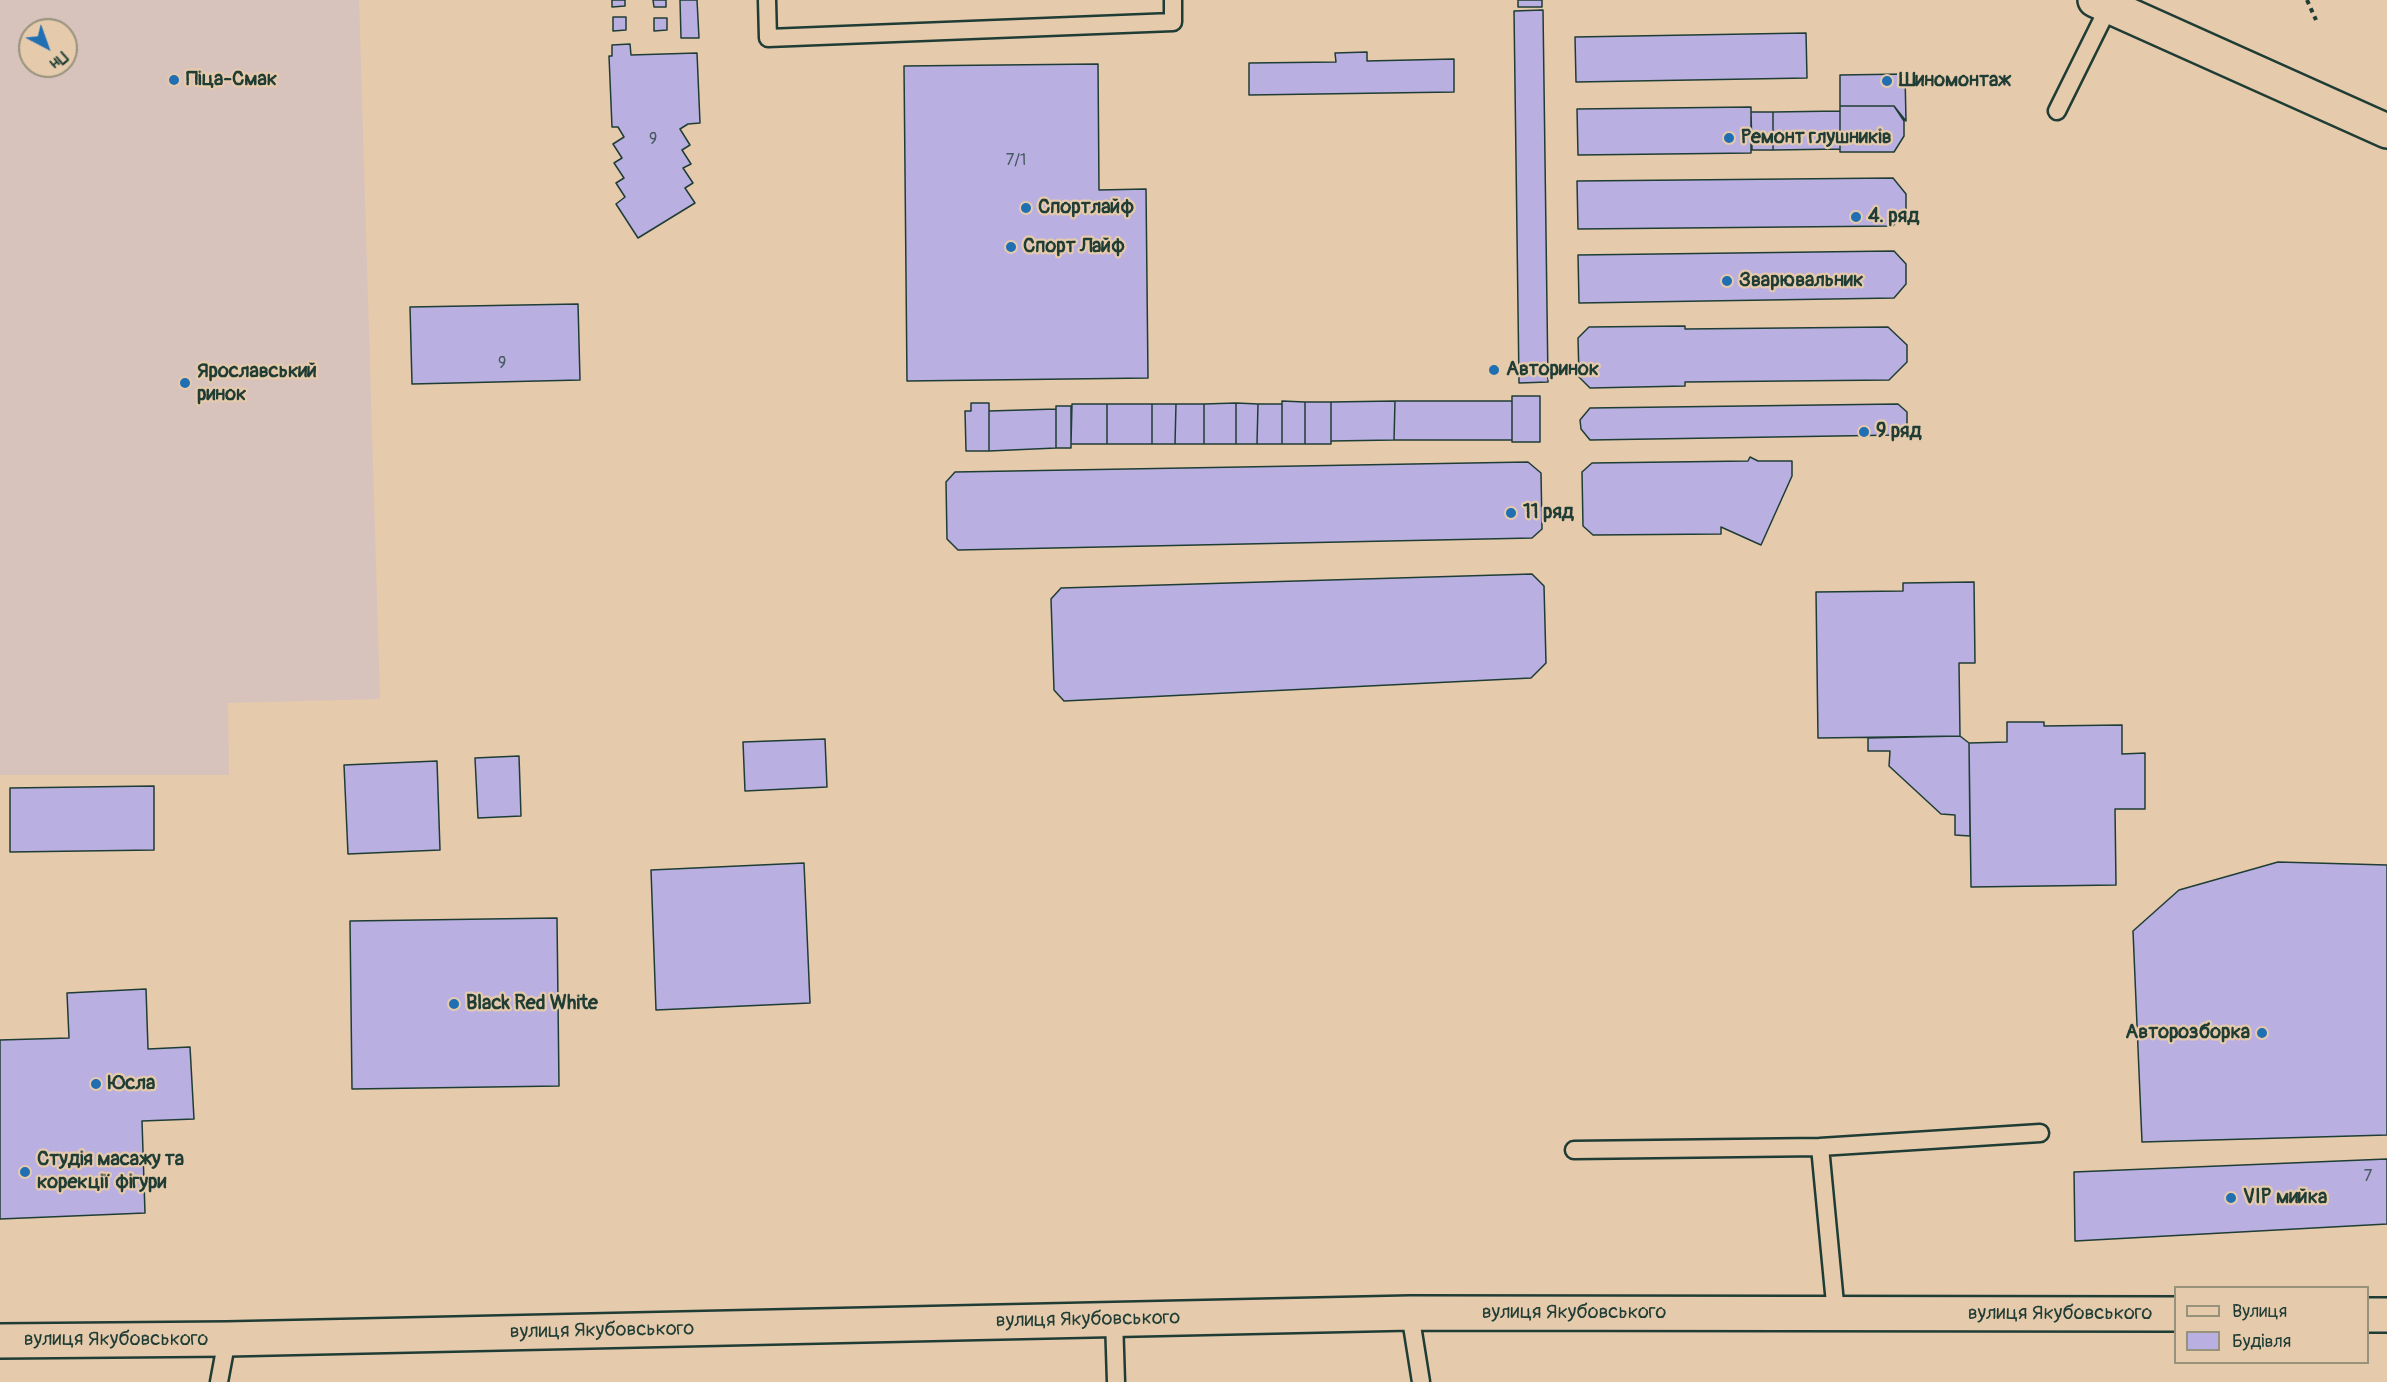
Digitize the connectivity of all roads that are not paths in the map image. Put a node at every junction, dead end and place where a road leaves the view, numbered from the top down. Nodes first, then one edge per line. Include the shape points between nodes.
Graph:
1 (767, 0) edge
2 (1173, 0) edge
3 (2105, 2) edge
4 (2057, 111) dead end
5 (2387, 131) edge
6 (2040, 1133) dead end
7 (1820, 1147) junction
8 (1574, 1150) dead end
9 (1410, 1312) junction
10 (1836, 1314) junction
11 (2174, 1314) edge
12 (2369, 1315) edge
13 (2387, 1315) edge
14 (1114, 1319) junction
15 (227, 1339) junction
16 (0, 1341) edge
17 (219, 1382) edge
18 (1116, 1382) edge
19 (1421, 1382) edge

1 - 2 lane via 768,38 1173,22
3 - 4 lane
3 - 5 street
6 - 7 lane
7 - 8 lane
7 - 10 lane
9 - 10 street, вулиця Якубовського
9 - 14 street, вулиця Якубовського
9 - 19 lane
10 - 11 street, вулиця Якубовського
12 - 13 street
14 - 15 street, вулиця Якубовського
14 - 18 lane
15 - 16 street, вулиця Якубовського
15 - 17 lane

